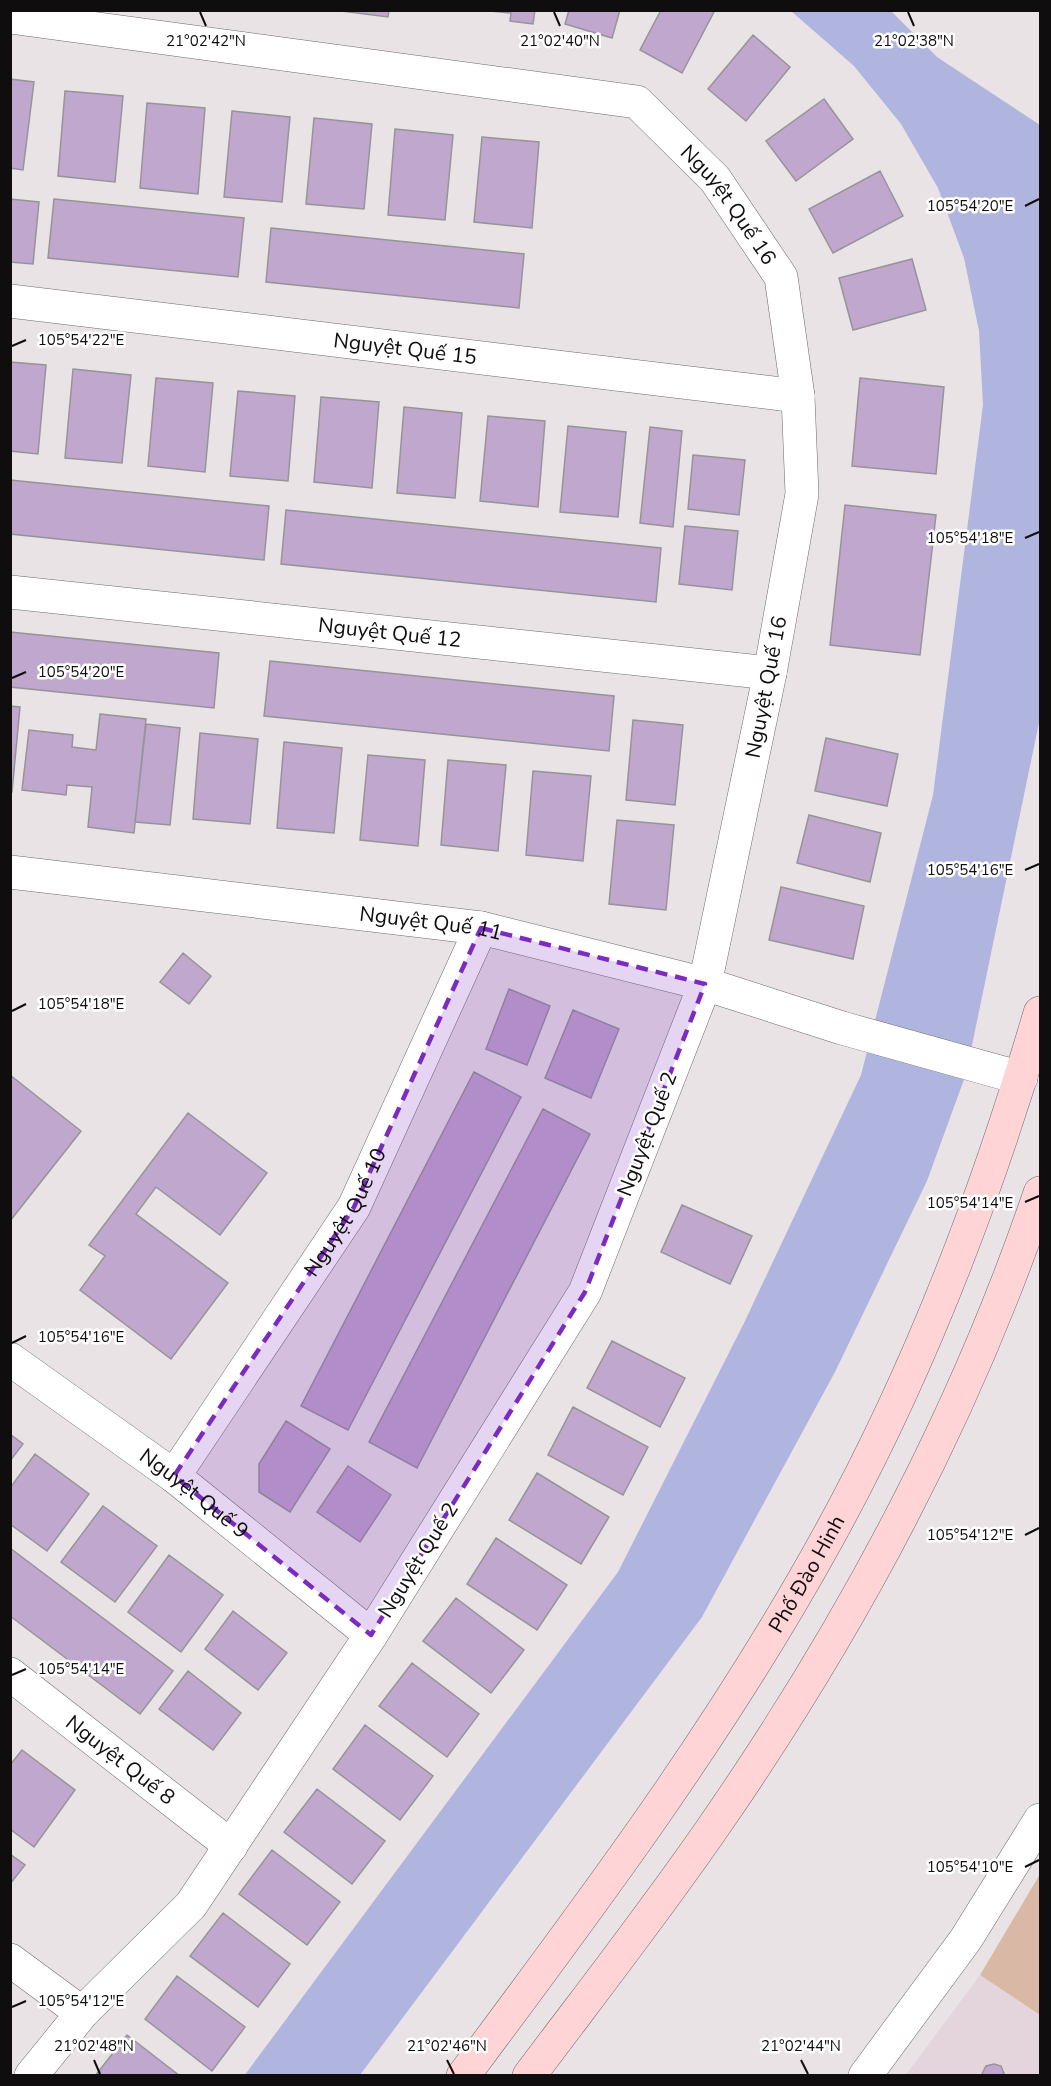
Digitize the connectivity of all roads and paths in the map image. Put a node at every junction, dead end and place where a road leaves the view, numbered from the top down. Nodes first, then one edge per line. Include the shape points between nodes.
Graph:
1 (10, 17) edge
2 (10, 302) edge
3 (798, 396) junction
4 (10, 592) edge
5 (770, 672) junction
6 (10, 872) edge
7 (481, 928) junction
8 (705, 984) junction
9 (1041, 1013) edge
10 (1031, 1081) edge
11 (1041, 1194) edge
12 (10, 1359) edge
13 (174, 1476) junction
14 (371, 1635) junction
15 (10, 1674) edge
16 (1041, 1820) edge
17 (231, 1846) junction
18 (10, 1960) edge
19 (82, 2013) junction
20 (31, 2076) edge
21 (463, 2076) edge
22 (529, 2076) edge
23 (865, 2076) edge

1 - 3 street, Nguyệt Quế 16 via 637,102 715,179 781,277
2 - 3 street, Nguyệt Quế 15
3 - 5 street, Nguyệt Quế 16 via 802,494
4 - 5 street, Nguyệt Quế 12
5 - 8 street, Nguyệt Quế 16
6 - 7 street, Nguyệt Quế 11
7 - 8 street, Nguyệt Quế 11
7 - 13 street, Nguyệt Quế 10 via 354,1207
8 - 10 street, Nguyệt Quế 11 via 842,1028
8 - 14 street, Nguyệt Quế 2 via 585,1292
9 - 10 street, Phố Đào Hinh
10 - 21 street, Phố Đào Hinh via 921,1347 827,1539 754,1665 665,1802
11 - 22 street via 974,1363 873,1568 805,1685 717,1822
12 - 13 street, Nguyệt Quế 9
13 - 14 street, Nguyệt Quế 9
14 - 17 street, Nguyệt Quế 2
15 - 17 street, Nguyệt Quế 8
16 - 23 street via 972,1931
17 - 19 street, Nguyệt Quế 2 via 191,1905
18 - 19 street
19 - 20 street, Nguyệt Quế 2

